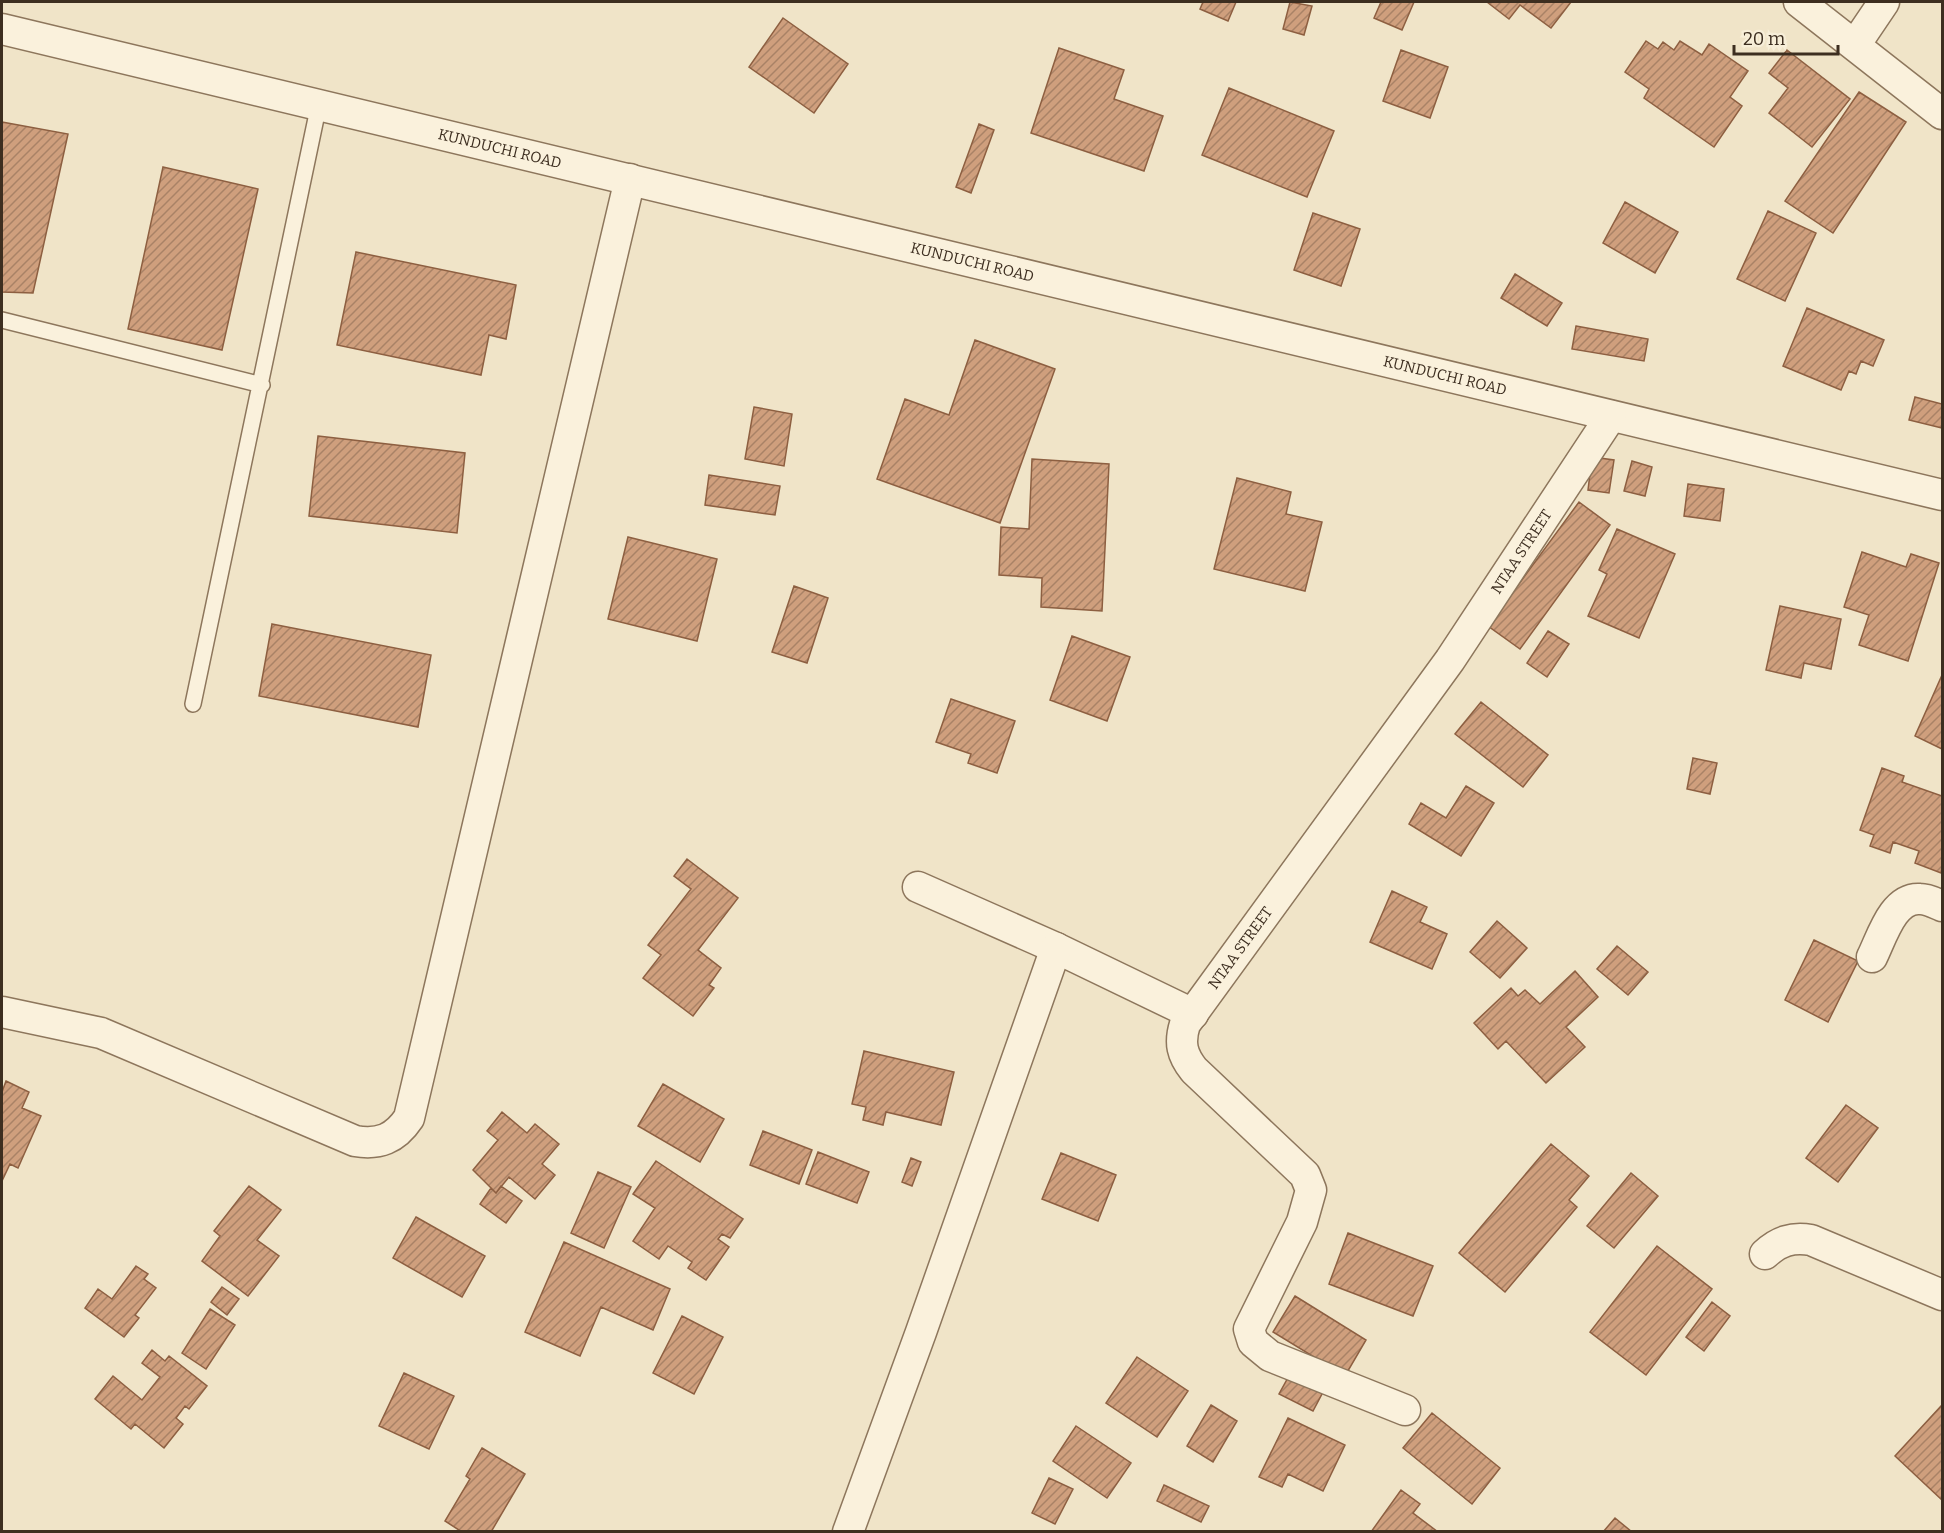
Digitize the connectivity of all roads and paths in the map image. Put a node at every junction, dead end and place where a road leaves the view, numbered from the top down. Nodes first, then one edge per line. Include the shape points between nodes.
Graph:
1 (1799, 2) edge
2 (1884, 2) edge
3 (2, 28) edge
4 (1856, 45) junction
5 (320, 104) junction
6 (1942, 114) edge
7 (630, 179) junction
8 (2, 320) edge
9 (262, 385) junction
10 (1611, 416) junction
11 (1942, 495) edge
12 (193, 704) dead end
13 (918, 887) dead end
14 (1942, 906) edge
15 (1056, 948) junction
16 (1872, 957) dead end
17 (2, 1012) edge
18 (1193, 1014) junction
19 (1765, 1254) dead end
20 (1942, 1295) edge
21 (1406, 1410) dead end
22 (849, 1532) edge

1 - 4 street
2 - 4 street
3 - 5 street, KUNDUCHI ROAD
4 - 6 street
5 - 7 street, KUNDUCHI ROAD
5 - 9 lane
7 - 10 street, KUNDUCHI ROAD
7 - 17 street via 409,1118 402,1129 380,1142 355,1141 101,1034
8 - 9 lane
9 - 12 lane
10 - 11 street, KUNDUCHI ROAD
10 - 18 street, NTAA STREET via 1450,660
13 - 15 street
14 - 16 street via 1917,898 1905,902 1896,910
15 - 18 street
15 - 22 street
18 - 21 street, NTAA STREET via 1182,1036 1186,1060 1305,1175 1311,1190 1302,1222 1255,1313 1249,1329 1253,1342 1270,1356
19 - 20 street via 1786,1240 1810,1240

